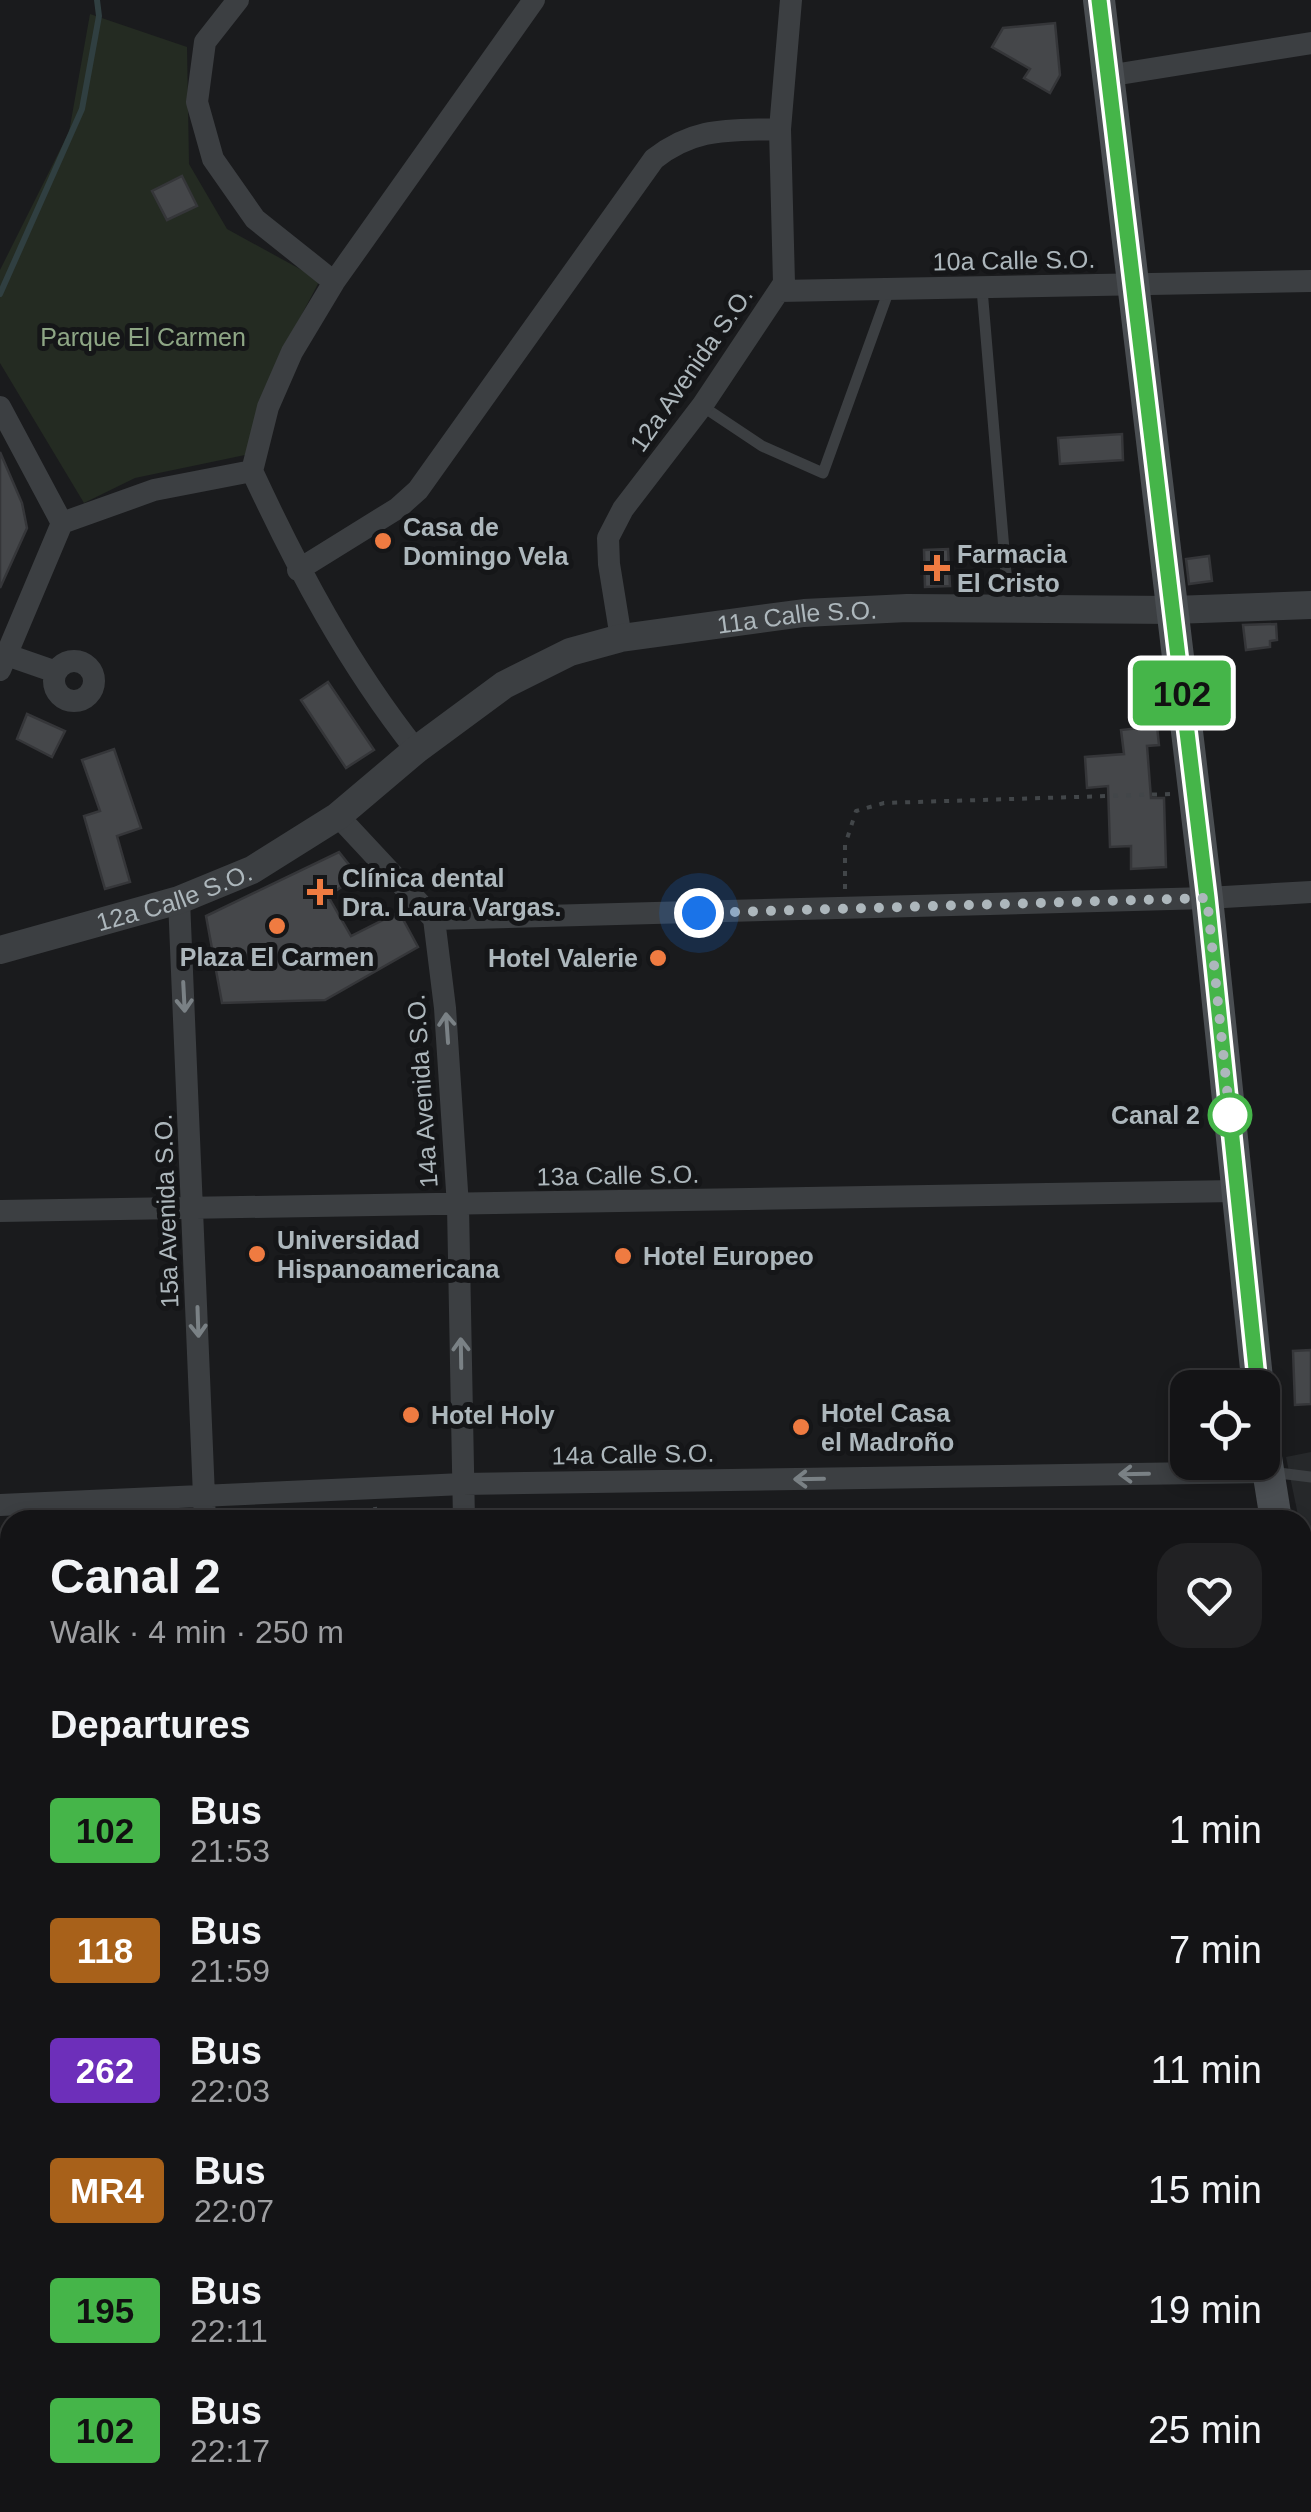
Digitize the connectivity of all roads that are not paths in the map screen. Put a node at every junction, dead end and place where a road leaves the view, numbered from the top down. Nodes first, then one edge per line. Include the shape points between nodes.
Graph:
1 (238, 0) edge
2 (534, 0) edge
3 (791, 0) edge
4 (1099, 0) edge
5 (1311, 43) edge
6 (1107, 76) junction
7 (780, 129) junction
8 (334, 282) junction
9 (1311, 282) edge
10 (1133, 285) junction
11 (982, 289) junction
12 (779, 290) junction
13 (889, 290) junction
14 (702, 406) junction
15 (0, 408) edge
16 (252, 471) junction
17 (62, 524) junction
18 (298, 570) junction
19 (1311, 604) edge
20 (1008, 610) junction
21 (1172, 610) junction
22 (621, 638) junction
23 (4, 663) edge
24 (56, 672) dead end
25 (416, 750) junction
26 (338, 816) junction
27 (1311, 892) edge
28 (1207, 898) junction
29 (179, 900) junction
30 (434, 920) junction
31 (0, 950) edge
32 (1237, 1191) junction
33 (458, 1206) junction
34 (194, 1209) junction
35 (0, 1211) edge
36 (1256, 1370) edge
37 (1170, 1473) edge
38 (1280, 1473) edge
39 (1311, 1477) edge
40 (1268, 1480) edge
41 (463, 1484) junction
42 (204, 1494) junction
43 (0, 1506) edge
44 (205, 1510) edge
45 (464, 1510) edge
46 (1274, 1510) edge

1 - 8 street via 206,42 197,102 213,159 256,220
2 - 8 street
3 - 7 street, 12a Avenida S.O.
4 - 6 main road
5 - 6 street
6 - 10 main road
7 - 12 street, 12a Avenida S.O.
7 - 18 street via 698,134 654,159 418,490
8 - 16 street via 278,378
9 - 10 street, 10a Calle S.O.
10 - 11 street, 10a Calle S.O.
10 - 21 main road
11 - 13 street, 10a Calle S.O.
11 - 20 lane
12 - 13 street, 10a Calle S.O.
12 - 14 street, 12a Avenida S.O.
13 - 14 lane via 824,474 762,446
14 - 22 street, 12a Avenida S.O. via 608,538
15 - 17 street
16 - 17 street via 141,494
16 - 18 street
17 - 23 street
18 - 25 street
19 - 21 street, 11a Calle S.O.
20 - 21 street, 11a Calle S.O.
20 - 22 street, 11a Calle S.O. via 804,613
21 - 28 main road
22 - 25 street, 11a Calle S.O. via 570,652 504,685
23 - 24 street
25 - 26 street, 11a Calle S.O.
26 - 29 street, 12a Calle S.O. via 252,870
26 - 30 street
27 - 28 street
28 - 30 street
28 - 32 main road
29 - 31 street, 12a Calle S.O.
29 -> 34 street, 15a Avenida S.O.
33 -> 30 street, 14a Avenida S.O.
32 - 33 street, 13a Calle S.O.
32 - 36 main road
33 - 34 street, 13a Calle S.O.
41 -> 33 street, 14a Avenida S.O.
34 - 35 street, 13a Calle S.O.
34 -> 42 street, 15a Avenida S.O.
37 -> 41 street, 14a Calle S.O.
38 - 39 lane
40 - 46 main road
41 - 42 street, 14a Calle S.O.
41 - 45 street, 14a Avenida S.O.
42 - 43 street, 14a Calle S.O.
42 - 44 street, 15a Avenida S.O.

